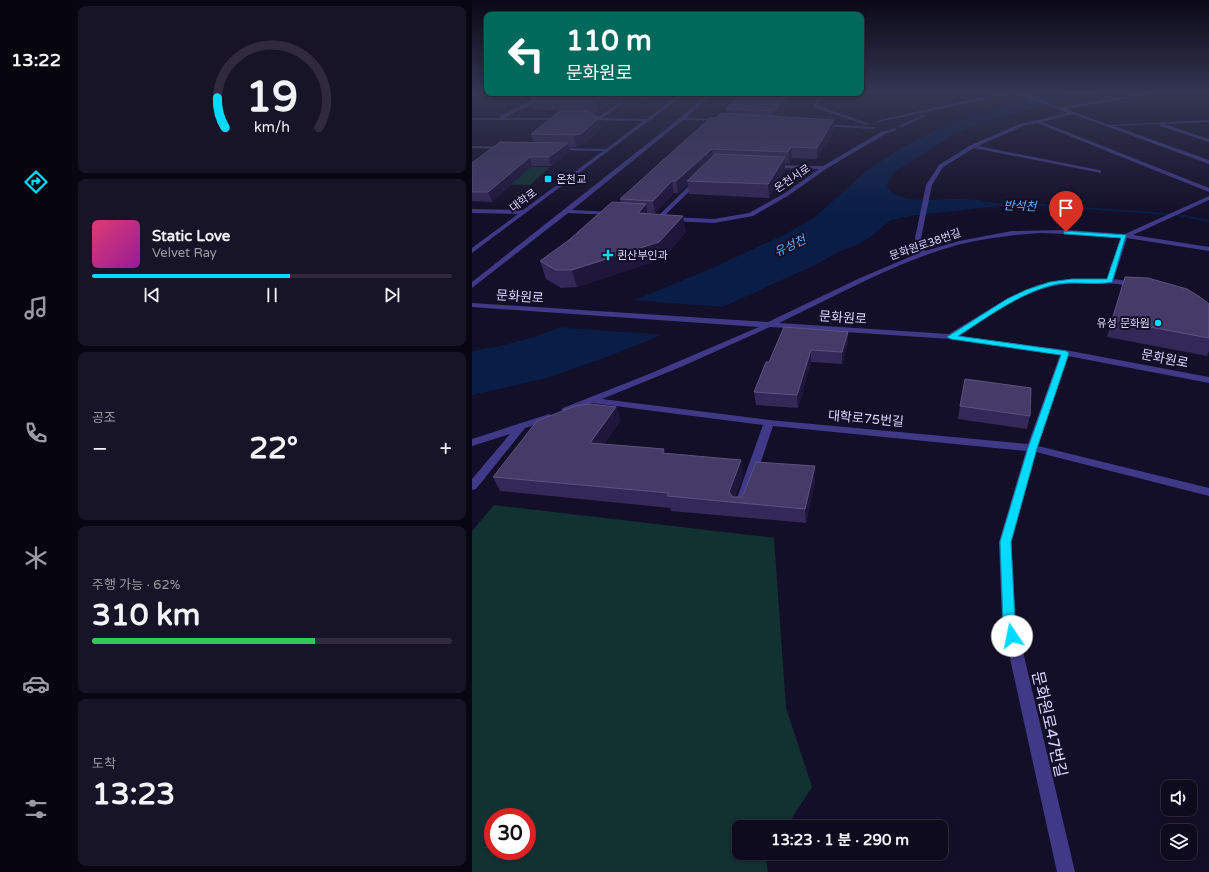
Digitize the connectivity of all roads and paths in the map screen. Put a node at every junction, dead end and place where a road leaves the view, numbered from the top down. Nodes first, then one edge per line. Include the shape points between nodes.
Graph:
1 (629, 134) edge
2 (663, 134) edge
3 (874, 134) edge
4 (1002, 134) edge
5 (1068, 134) edge
6 (1130, 134) edge
7 (1187, 134) edge
8 (1209, 141) edge
9 (973, 146) junction
10 (472, 147) edge
11 (510, 148) edge
12 (548, 149) edge
13 (607, 150) junction
14 (1209, 162) edge
15 (770, 166) edge
16 (824, 168) junction
17 (1099, 172) dead end
18 (704, 174) edge
19 (1209, 190) edge
20 (1209, 198) edge
21 (472, 211) edge
22 (566, 211) junction
23 (523, 212) junction
24 (620, 215) edge
25 (651, 217) edge
26 (659, 218) junction
27 (1124, 237) junction
28 (1209, 249) edge
29 (472, 251) edge
30 (923, 254) junction
31 (1110, 281) junction
32 (472, 286) edge
33 (1143, 286) edge
34 (472, 305) edge
35 (769, 325) junction
36 (951, 337) junction
37 (1066, 353) junction
38 (1209, 380) edge
39 (591, 401) junction
40 (769, 423) junction
41 (521, 427) junction
42 (472, 443) edge
43 (1032, 448) junction
44 (472, 486) edge
45 (1209, 492) edge
46 (739, 507) edge
47 (1066, 872) edge

1 - 13 street, 대학로
2 - 22 street
3 - 16 street, 온천서로
4 - 9 street
5 - 19 street
6 - 14 street
7 - 8 street
9 - 17 street
9 - 30 street via 941,166 929,185 918,238
10 - 11 street
12 - 13 street
13 - 23 street, 대학로
15 - 16 street
16 - 26 street, 온천서로 via 751,215 714,221
18 - 26 street
20 - 27 street
21 - 23 street
22 - 24 street
22 - 32 street
23 - 29 street, 대학로
25 - 26 street
27 - 28 street, 문화원로38번길 via 1167,241
27 - 30 street, 문화원로38번길 via 1079,232 1023,233 974,239
27 - 31 street
30 - 35 street, 문화원로38번길 via 877,273
31 - 33 street
31 - 36 street via 1072,280 1053,283 1009,301
34 - 35 street, 문화원로
35 - 36 street, 문화원로
35 - 39 street, 문화원로38번길
36 - 37 street, 문화원로
37 - 38 street, 문화원로
37 - 43 street, 문화원로47번길
39 - 40 street, 대학로75번길
39 - 41 street, 대학로75번길
40 - 43 street, 대학로75번길
40 - 46 street
41 - 42 street, 대학로75번길
41 - 44 street, 대학로75번길
43 - 45 street, 대학로75번길
43 - 47 street, 문화원로47번길 via 1005,542 1009,622

